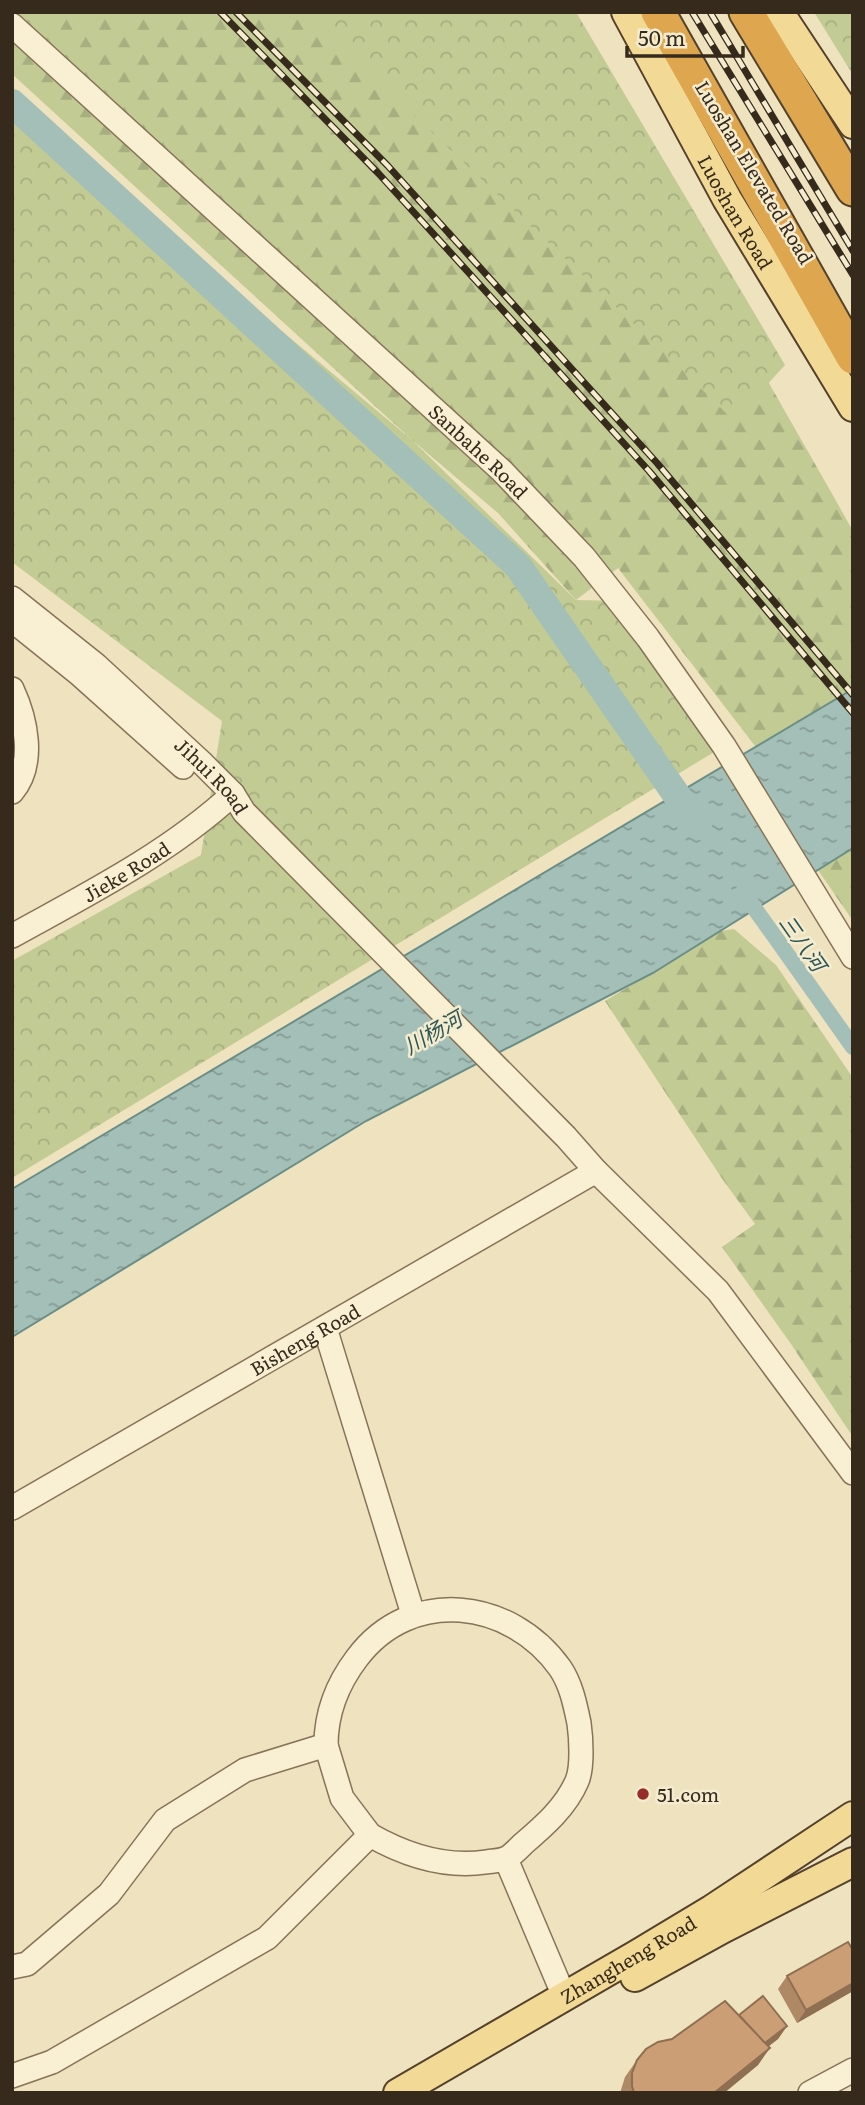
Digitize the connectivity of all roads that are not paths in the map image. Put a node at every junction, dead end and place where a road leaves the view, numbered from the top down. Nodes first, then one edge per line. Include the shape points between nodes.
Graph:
1 (626, 12) edge
2 (658, 12) edge
3 (746, 12) edge
4 (779, 12) edge
5 (12, 25) edge
6 (801, 73) junction
7 (853, 124) edge
8 (712, 127) junction
9 (853, 189) edge
10 (853, 331) edge
11 (853, 357) edge
12 (853, 407) edge
13 (12, 598) edge
14 (12, 620) edge
15 (12, 689) edge
16 (12, 792) edge
17 (228, 799) junction
18 (12, 923) edge
19 (12, 936) edge
20 (853, 957) edge
21 (596, 1171) junction
22 (325, 1328) junction
23 (853, 1473) edge
24 (12, 1508) edge
25 (413, 1614) junction
26 (326, 1745) junction
27 (853, 1816) edge
28 (370, 1835) junction
29 (506, 1859) junction
30 (853, 1862) edge
31 (12, 1967) edge
32 (564, 1996) junction
33 (853, 2070) edge
34 (12, 2076) edge
35 (398, 2093) edge
36 (436, 2093) edge
37 (810, 2093) edge

1 - 8 main road, Luoshan Road
2 - 8 highway, Luoshan Elevated Road
3 - 6 highway
4 - 6 main road
5 - 20 street, Sanbahe Road via 502,471 584,557 724,746
6 - 7 main road
6 - 9 highway
8 - 10 highway, Luoshan Elevated Road
8 - 11 highway
8 - 12 main road, Luoshan Road via 727,199
13 - 17 street, Jihui Road via 96,665
14 - 17 street, Jihui Road
15 - 16 street via 20,706 26,746 21,776
17 - 18 street, Jieke Road
17 - 19 street, Jieke Road via 200,824
17 - 21 street
21 - 22 street, Bisheng Road
21 - 23 street via 718,1291
22 - 24 street, Bisheng Road
22 - 25 street
25 - 26 street via 389,1626 345,1674 326,1725
25 - 29 street via 451,1610 510,1623 535,1640 560,1670 575,1700 581,1737 578,1779 552,1819
26 - 28 street via 342,1798
26 - 31 street via 245,1770 165,1820 108,1894 27,1964
27 - 32 main road, Zhangheng Road via 711,1910
28 - 29 street via 394,1849 432,1860 472,1864
28 - 34 street via 267,1938 52,2062
29 - 32 street
30 - 36 main road, Zhangheng Road via 711,1935
32 - 35 main road, Zhangheng Road
33 - 37 street

